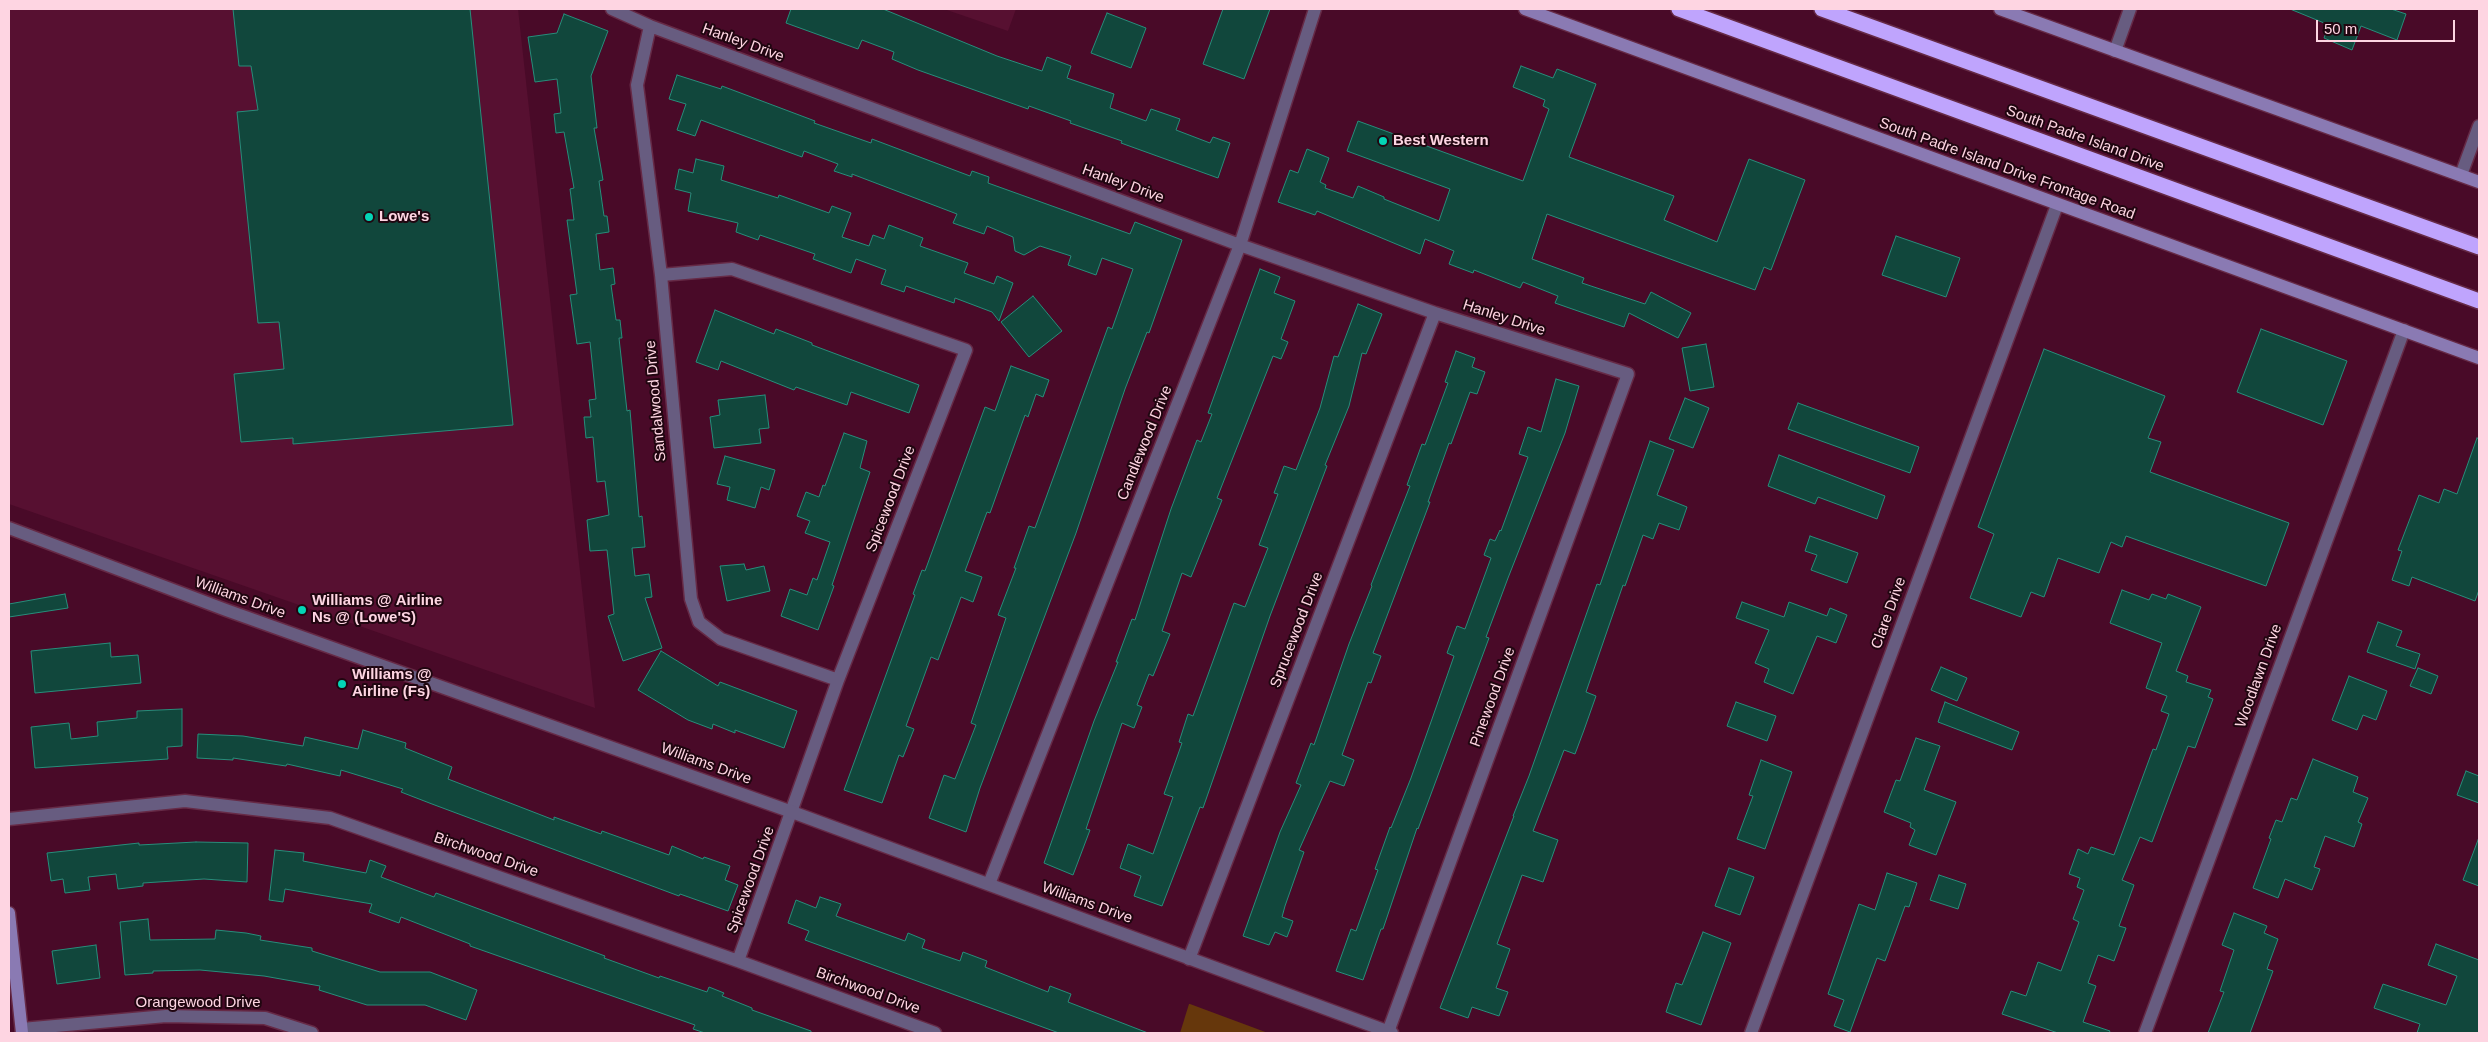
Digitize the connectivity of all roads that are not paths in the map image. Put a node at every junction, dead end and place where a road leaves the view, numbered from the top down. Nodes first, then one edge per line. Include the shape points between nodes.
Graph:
1 (612, 9) edge
2 (1315, 9) edge
3 (1525, 9) edge
4 (1679, 9) edge
5 (1822, 9) edge
6 (2000, 9) edge
7 (2130, 9) edge
8 (650, 26) junction
9 (2115, 50) junction
10 (2479, 126) edge
11 (2461, 175) junction
12 (2479, 182) edge
13 (2057, 205) junction
14 (1240, 245) junction
15 (2479, 247) edge
16 (661, 275) junction
17 (2479, 301) edge
18 (1434, 313) junction
19 (2404, 330) junction
20 (2479, 358) edge
21 (1628, 374) joint
22 (9, 528) edge
23 (838, 680) junction
24 (792, 812) junction
25 (9, 819) edge
26 (988, 884) junction
27 (9, 913) edge
28 (1189, 958) junction
29 (738, 961) junction
30 (22, 1031) edge
31 (1390, 1032) edge
32 (312, 1033) edge
33 (935, 1033) edge
34 (1751, 1033) edge
35 (2145, 1033) edge

1 - 8 street, Hanley Drive
2 - 14 street, Candlewood Drive
3 - 13 main road, South Padre Island Drive Frontage Road
4 - 17 highway, South Padre Island Drive
5 - 15 highway
6 - 9 main road
7 - 9 street
8 - 14 street, Hanley Drive
8 - 16 street, Sandalwood Drive via 637,85
9 - 11 main road
10 - 11 street
11 - 12 main road
13 - 19 main road, South Padre Island Drive Frontage Road
13 - 34 street, Clare Drive
14 - 18 street, Hanley Drive
14 - 26 street, Candlewood Drive
16 - 23 street, Sandalwood Drive via 691,599 699,622 721,639
16 - 23 street, Spicewood Drive via 732,269 966,350
18 - 21 street, Hanley Drive
18 - 28 street, Sprucewood Drive
19 - 20 main road, South Padre Island Drive Frontage Road
19 - 35 street, Woodlawn Drive
21 - 31 street, Pinewood Drive
22 - 24 street, Williams Drive via 226,610
23 - 24 street, Spicewood Drive
24 - 26 street, Williams Drive
24 - 29 street, Spicewood Drive
25 - 29 street, Birchwood Drive via 186,801 330,818
26 - 28 street, Williams Drive
27 - 30 main road
28 - 31 street, Williams Drive
29 - 33 street, Birchwood Drive
30 - 32 street, Orangewood Drive via 176,1016 265,1018

